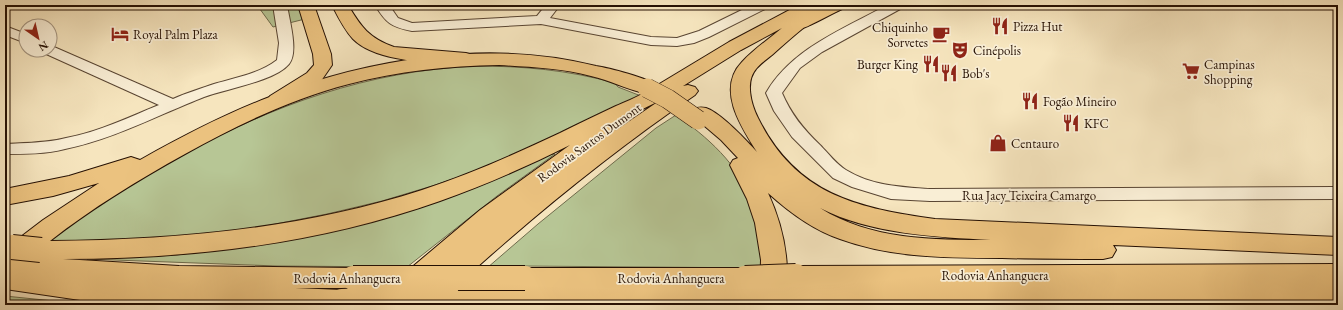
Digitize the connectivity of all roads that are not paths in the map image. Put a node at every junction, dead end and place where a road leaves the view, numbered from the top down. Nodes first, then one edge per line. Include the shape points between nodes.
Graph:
1 (280, 5) edge
2 (306, 5) edge
3 (340, 5) edge
4 (382, 5) edge
5 (553, 5) edge
6 (762, 5) edge
7 (812, 5) edge
8 (836, 5) edge
9 (897, 5) edge
10 (541, 20) junction
11 (794, 27) junction
12 (5, 30) edge
13 (18, 36) edge
14 (58, 54) edge
15 (489, 60) junction
16 (647, 94) junction
17 (274, 102) junction
18 (173, 105) junction
19 (699, 117) junction
20 (228, 123) junction
21 (5, 149) edge
22 (1338, 193) edge
23 (5, 197) edge
24 (1337, 246) edge
25 (8, 263) edge
26 (1338, 274) edge
27 (797, 286) junction
28 (745, 287) junction
29 (1338, 293) edge
30 (341, 294) junction
31 (1024, 296) junction
32 (453, 297) junction
33 (292, 305) edge
34 (385, 305) edge
35 (418, 305) edge
36 (529, 305) edge
37 (773, 305) edge
38 (1161, 305) edge

1 - 18 street via 284,28 284,61 263,73
2 - 17 main road via 322,54 323,65 314,77
3 - 15 main road via 356,33 363,40 380,48 391,52
4 - 10 street via 391,20 398,25 412,27
5 - 10 street
6 - 10 street via 704,34 677,42 651,41
7 - 16 main road, Rodovia Santos Dumont
8 - 11 main road, Rodovia Santos Dumont
9 - 22 street, Rua Jacy Teixeira Camargo via 817,49 794,65 774,93 782,111 798,133 839,174 891,193 930,195
11 - 24 main road via 748,66 740,85 740,96 750,124 780,168 804,188 842,209 886,221 935,228
11 - 35 main road, Rodovia Santos Dumont via 684,94 598,154 502,229
12 - 13 street
14 - 18 street
15 - 16 main road via 554,64 602,73 628,81
15 - 17 main road via 380,71
16 - 19 main road, bridge via 668,99
16 - 25 main road, bridge via 540,151 470,181 343,220 263,236 181,246 41,250
16 - 34 main road, Rodovia Santos Dumont via 488,216
17 - 20 main road
18 - 21 street via 120,128 72,143
19 - 24 main road via 722,129 766,179 828,224 894,244 968,249 1077,250
19 - 37 main road via 734,155 760,199 772,238 775,261
20 - 23 main road via 91,178 62,187
20 - 25 main road via 168,154 87,202 56,222
25 - 30 main road, Rodovia Anhanguera via 126,273 235,278
25 - 30 main road, Rodovia Anhanguera via 80,289
26 - 27 main road, Rodovia Anhanguera
27 - 28 main road, Rodovia Anhanguera, bridge
27 - 31 main road, Rodovia Anhanguera
28 - 30 main road, Rodovia Anhanguera, bridge via 525,278
28 - 32 main road, Rodovia Anhanguera via 604,295
29 - 31 main road, Rodovia Anhanguera
30 - 32 main road, Rodovia Anhanguera, bridge
30 - 33 main road
31 - 38 main road
32 - 36 main road

